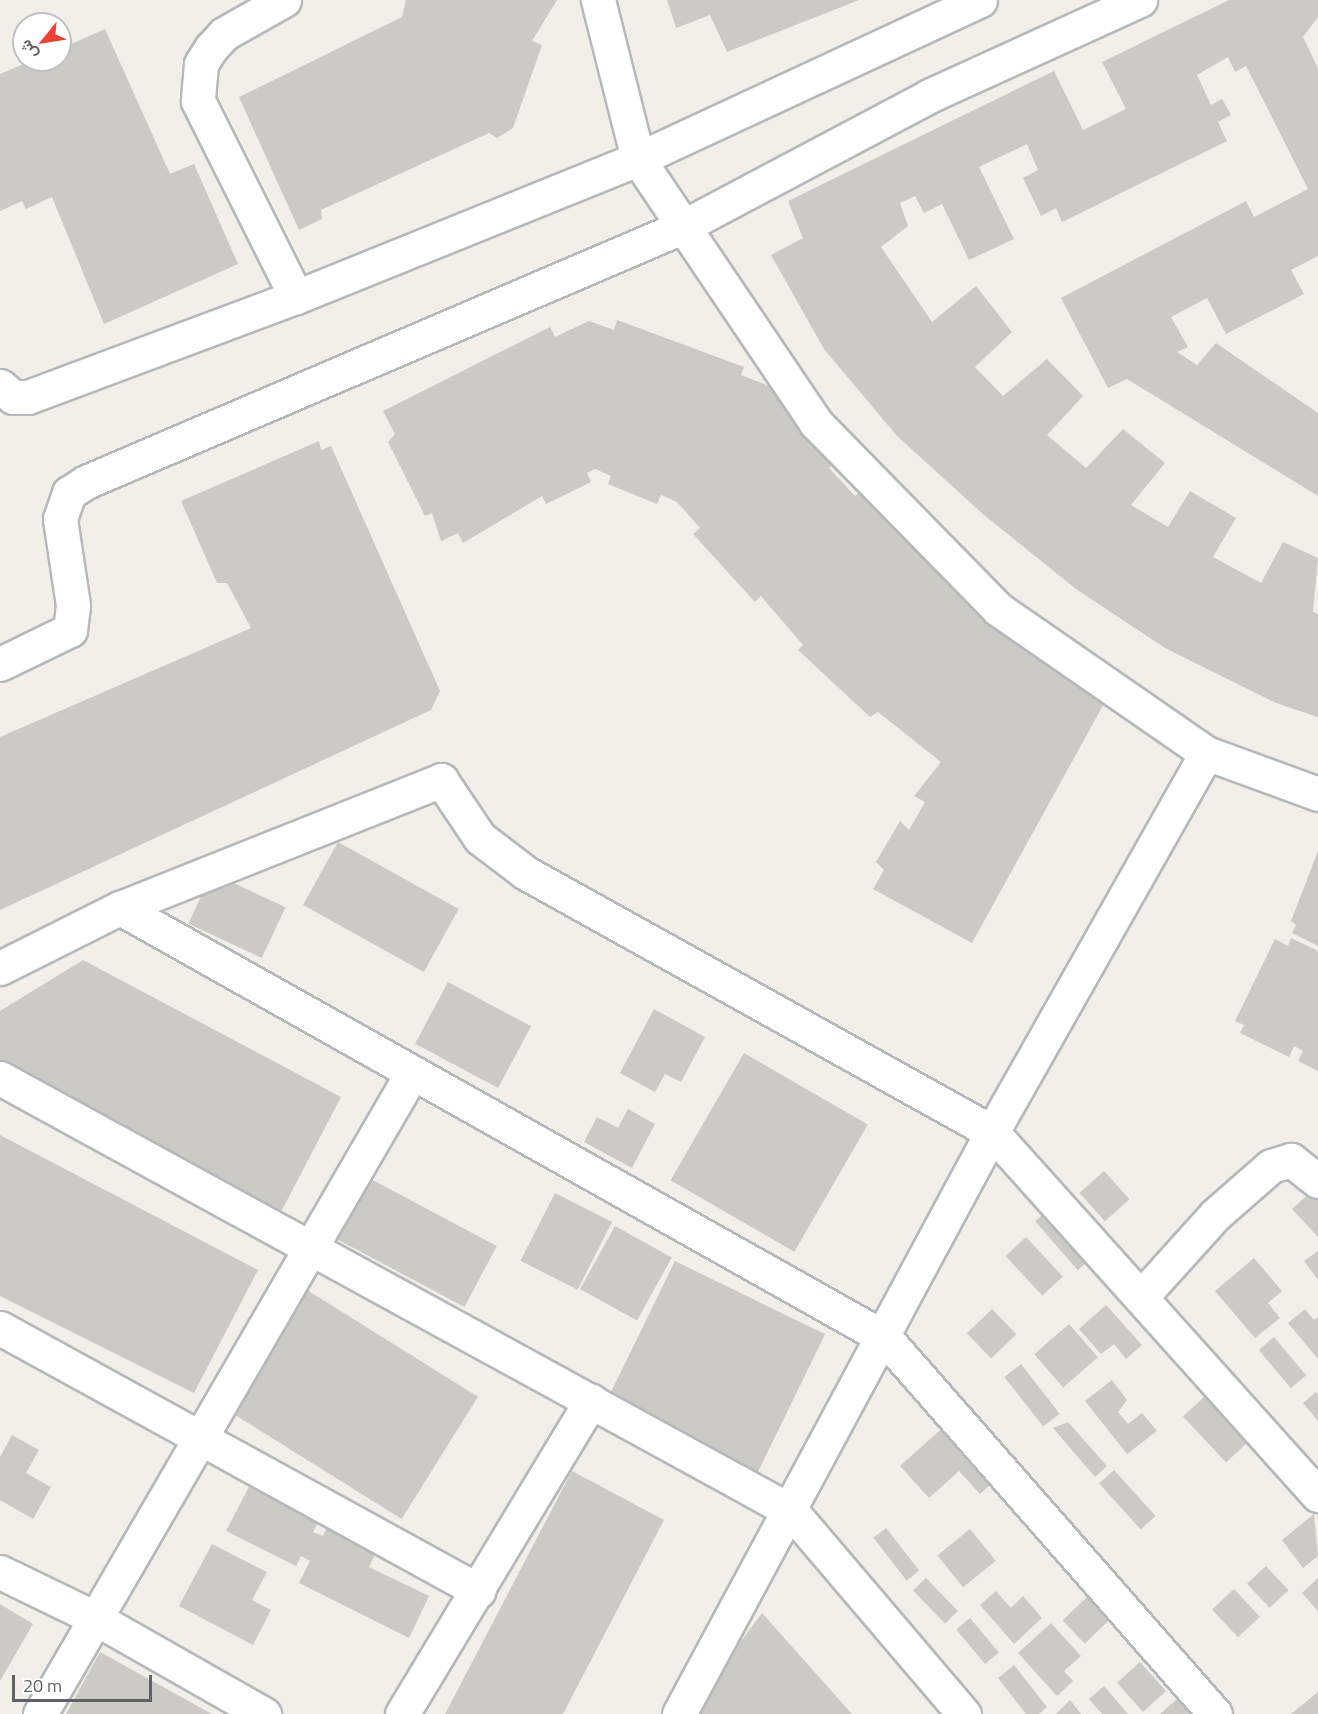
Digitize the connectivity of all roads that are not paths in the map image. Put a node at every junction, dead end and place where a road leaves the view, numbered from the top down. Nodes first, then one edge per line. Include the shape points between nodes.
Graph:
1 (284, 0) edge
2 (598, 0) edge
3 (980, 0) edge
4 (1140, 0) edge
5 (638, 159) junction
6 (682, 227) junction
7 (296, 297) junction
8 (0, 386) edge
9 (0, 664) edge
10 (1206, 753) junction
11 (1318, 794) edge
12 (120, 908) junction
13 (0, 968) edge
14 (412, 1073) junction
15 (0, 1078) edge
16 (992, 1132) junction
17 (1318, 1181) edge
18 (310, 1248) junction
19 (1141, 1297) junction
20 (0, 1328) edge
21 (885, 1338) junction
22 (591, 1401) junction
23 (200, 1438) junction
24 (1318, 1494) edge
25 (791, 1511) junction
26 (0, 1572) edge
27 (479, 1591) junction
28 (93, 1617) junction
29 (40, 1714) edge
30 (264, 1714) edge
31 (402, 1714) edge
32 (679, 1714) edge
33 (964, 1714) edge
34 (1215, 1714) edge

1 - 7 street via 224,34 211,48 201,64 198,100
2 - 5 street
3 - 5 street
4 - 6 street via 929,96
5 - 6 street
5 - 7 street
6 - 9 street via 69,493 60,519 72,624
6 - 10 street via 816,423 998,609
7 - 8 street via 28,397 13,397
10 - 11 street
10 - 16 street
12 - 13 street
12 - 14 street
12 - 16 street via 441,780 480,838 526,873
14 - 18 street
14 - 21 street
15 - 18 street
16 - 19 street
16 - 21 street
17 - 19 street via 1291,1160 1271,1166 1215,1215
18 - 22 street
18 - 23 street
19 - 24 street
20 - 23 street
21 - 25 street
21 - 34 street
22 - 25 street
22 - 27 street
23 - 27 street
23 - 28 street
25 - 32 street
25 - 33 street
26 - 28 street
27 - 31 street
28 - 29 street
28 - 30 street

